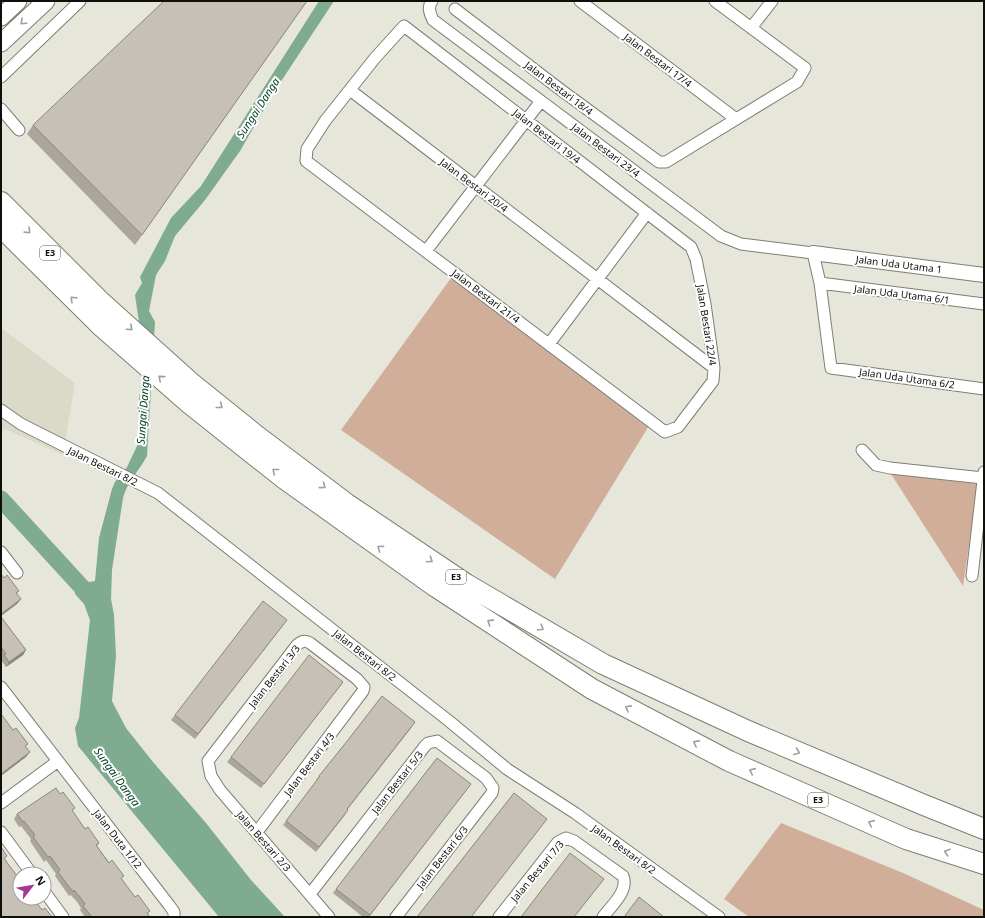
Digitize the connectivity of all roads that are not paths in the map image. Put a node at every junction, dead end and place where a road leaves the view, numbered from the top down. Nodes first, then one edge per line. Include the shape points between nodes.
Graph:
1 (18, 1) edge
2 (46, 1) edge
3 (80, 1) edge
4 (432, 1) edge
5 (580, 1) edge
6 (716, 1) edge
7 (772, 1) edge
8 (455, 9) dead end
9 (1, 17) edge
10 (751, 28) junction
11 (1, 43) edge
12 (1, 77) edge
13 (350, 90) junction
14 (541, 101) junction
15 (1, 109) edge
16 (736, 119) junction
17 (526, 120) junction
18 (19, 130) dead end
19 (476, 186) junction
20 (1, 202) edge
21 (647, 213) junction
22 (1, 227) edge
23 (690, 247) joint
24 (426, 251) junction
25 (813, 253) junction
26 (984, 275) edge
27 (598, 279) junction
28 (820, 283) junction
29 (984, 304) edge
30 (549, 344) junction
31 (714, 368) junction
32 (984, 389) edge
33 (1, 410) edge
34 (665, 432) joint
35 (862, 450) dead end
36 (984, 475) edge
37 (1, 552) edge
38 (17, 573) dead end
39 (972, 576) dead end
40 (1, 687) edge
41 (361, 695) joint
42 (58, 761) junction
43 (208, 761) joint
44 (489, 798) joint
45 (1, 803) edge
46 (984, 829) edge
47 (1, 832) edge
48 (257, 832) junction
49 (984, 864) edge
50 (26, 866) edge
51 (310, 894) junction
52 (52, 902) edge
53 (706, 913) edge
54 (63, 917) edge
55 (174, 917) edge
56 (329, 917) edge
57 (396, 917) edge
58 (499, 917) edge
59 (603, 917) edge
60 (719, 917) edge

1 - 9 main road
2 -> 11 main road
3 - 12 street
4 - 14 street, Jalan Bestari 23/4 via 429,4 429,14 433,20
5 - 16 street, Jalan Bestari 17/4
6 - 10 street
7 - 10 street
8 - 16 street, Jalan Bestari 18/4 via 659,162 666,162
10 - 16 street via 805,68 797,82
13 - 17 street, Jalan Bestari 19/4 via 404,26
13 - 19 street, Jalan Bestari 20/4
13 - 24 street, Jalan Bestari 21/4 via 306,149 306,161
14 - 17 street
14 - 25 street, Jalan Bestari 23/4 via 721,236 741,244
15 - 18 street
17 - 19 street
17 - 21 street, Jalan Bestari 19/4
19 - 24 street
19 - 27 street, Jalan Bestari 20/4
20 -> 46 highway, E3 via 101,302 190,382 359,513 466,584 603,664 748,731
21 - 23 street, Jalan Bestari 19/4
21 - 27 street
49 -> 22 highway, E3 via 906,839 729,761 592,689 436,587 282,477 190,404 101,326
23 - 31 street, Jalan Bestari 22/4 via 699,274
24 - 30 street, Jalan Bestari 21/4
25 - 26 street, Jalan Uda Utama 1
25 - 28 street
27 - 30 street
27 - 31 street, Jalan Bestari 20/4
28 - 29 street, Jalan Uda Utama 6/1
28 - 32 street, Jalan Uda Utama 6/2 via 831,368
30 - 34 street, Jalan Bestari 21/4
31 - 34 street, Jalan Bestari 22/4 via 713,382 678,427
33 - 53 street, Jalan Bestari 8/2 via 21,424 158,493 507,770 575,813
35 - 36 street via 876,465 890,468
36 - 39 street
37 - 38 street
40 - 42 street, Jalan Duta 1/12
41 - 43 street, Jalan Bestari 3/3 via 364,687 357,679 310,643 301,641
41 - 48 street, Jalan Bestari 4/3
42 - 45 street
42 - 55 street, Jalan Duta 1/12 via 169,905
43 - 48 street, Jalan Bestari 2/3 via 211,776 220,790
44 - 51 street, Jalan Bestari 5/3 via 493,788 486,778 441,743 428,743
44 - 57 street, Jalan Bestari 6/3
47 - 50 street
48 - 51 street, Jalan Bestari 2/3
51 - 56 street, Jalan Bestari 2/3
52 - 54 street
53 - 60 street, Jalan Bestari 8/2
58 - 59 street, Jalan Bestari 7/3 via 558,842 566,838 623,876 625,881 622,892

